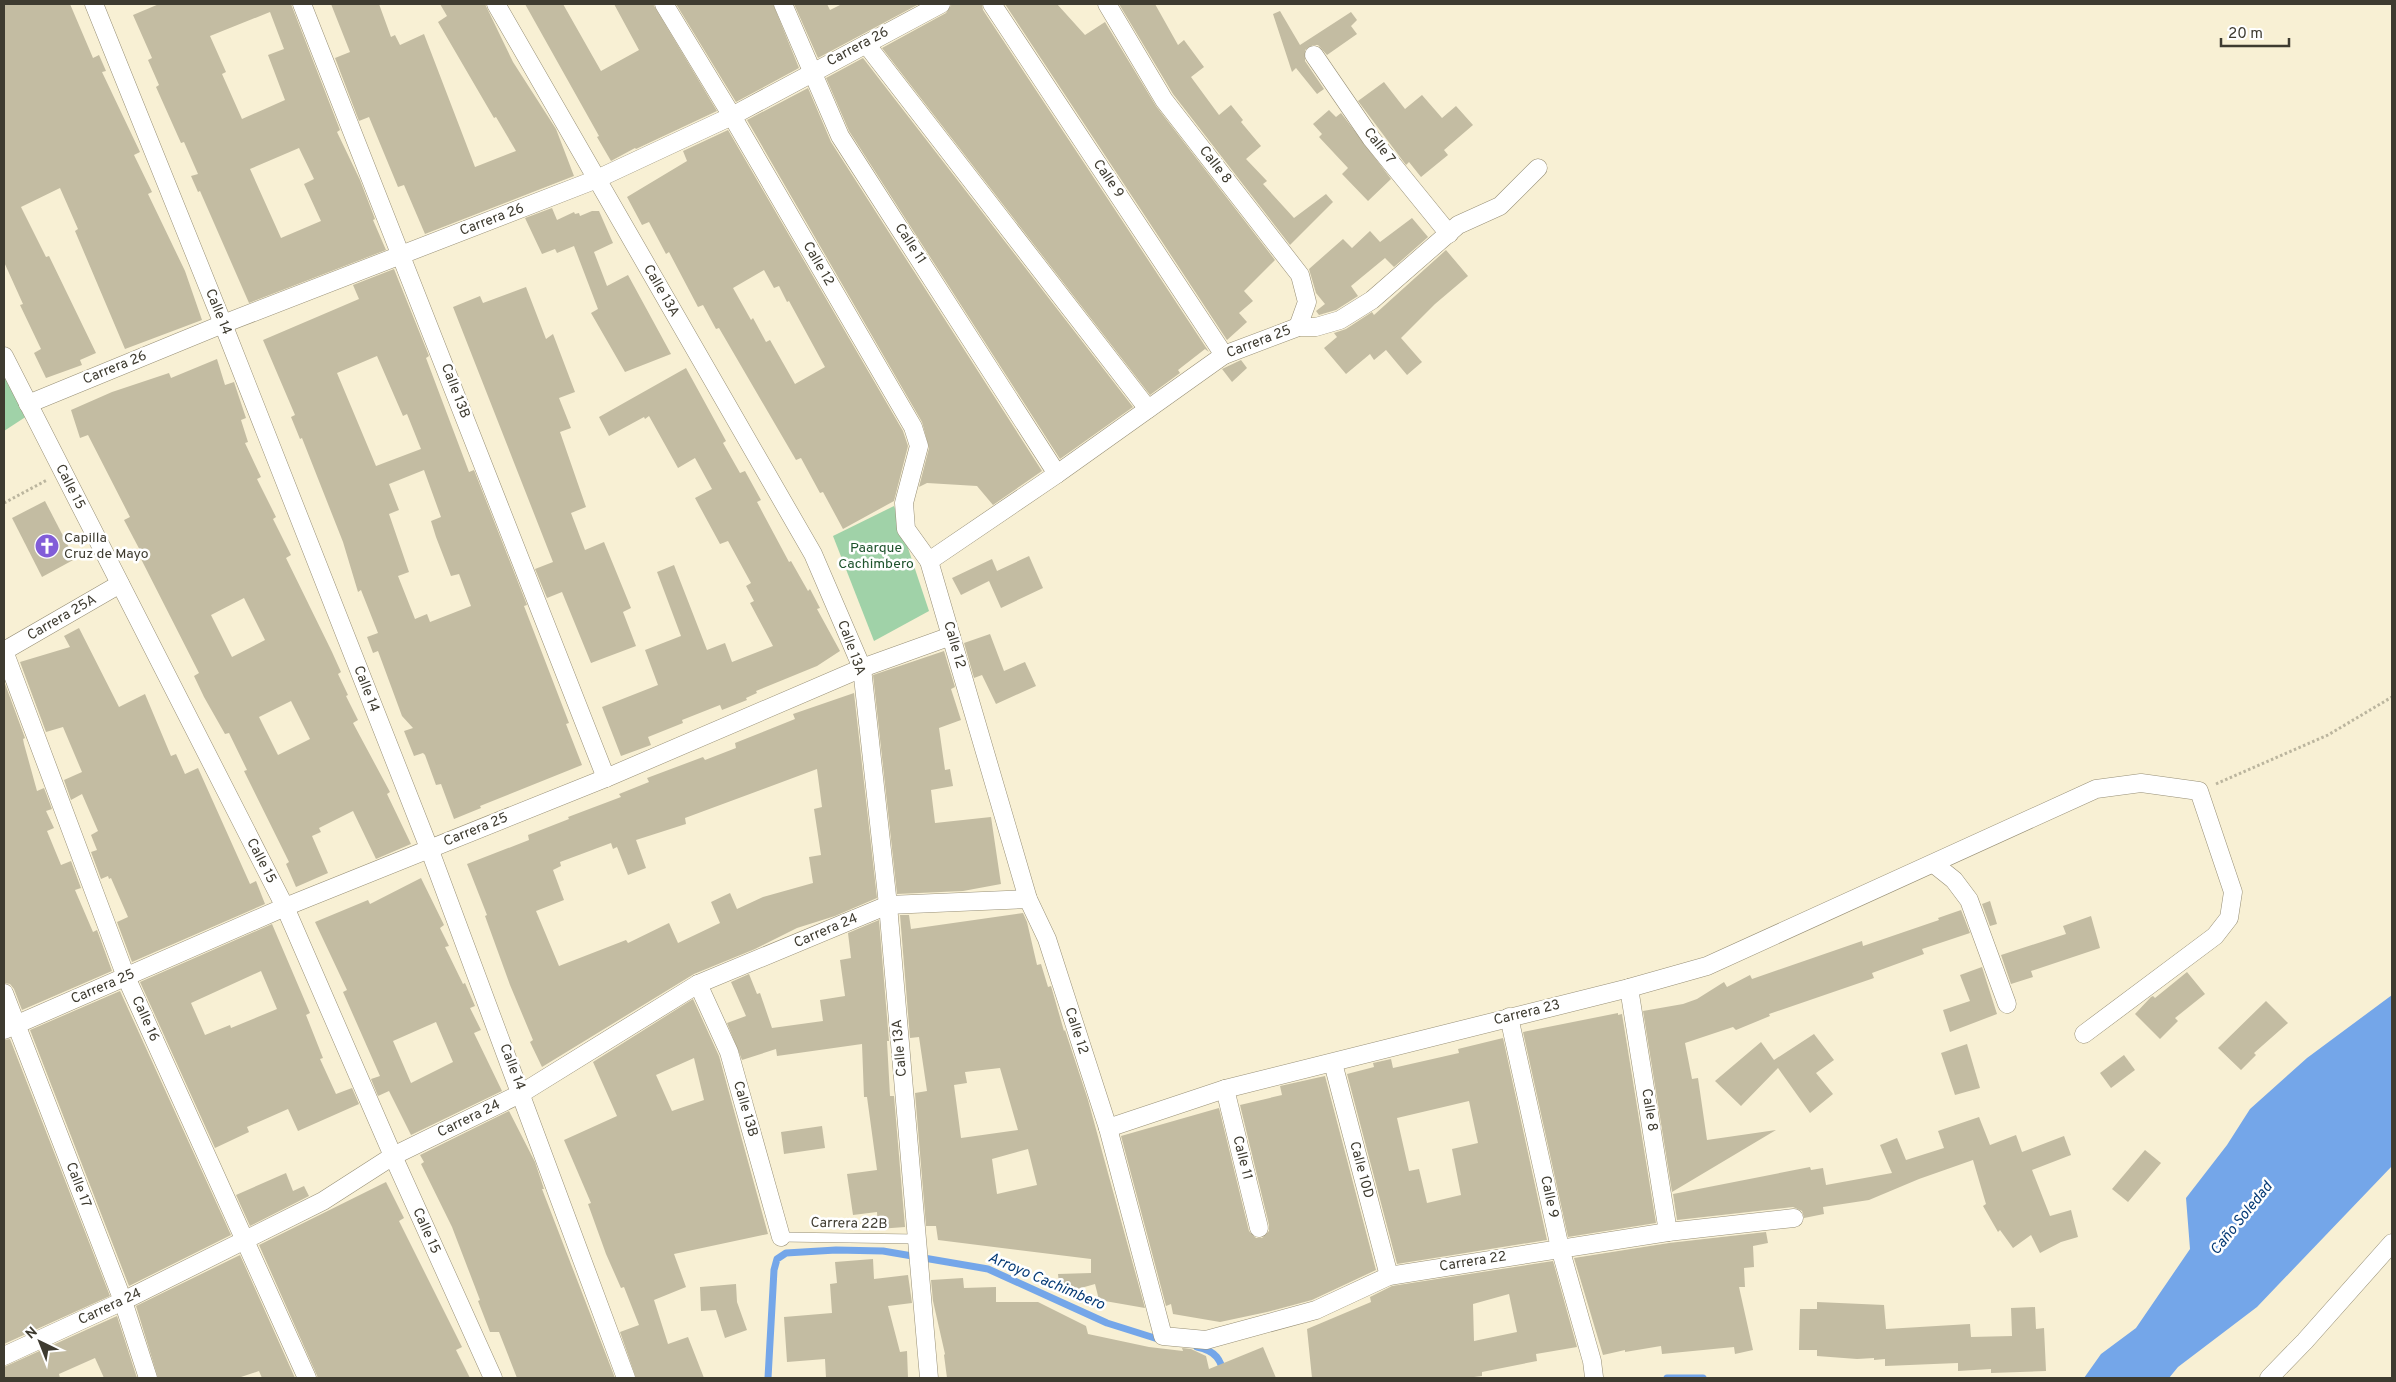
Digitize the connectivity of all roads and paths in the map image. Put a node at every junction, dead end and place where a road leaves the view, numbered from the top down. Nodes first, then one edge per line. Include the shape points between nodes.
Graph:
1 (94, 4) edge
2 (302, 4) edge
3 (496, 4) edge
4 (664, 4) edge
5 (783, 4) edge
6 (941, 4) edge
7 (992, 4) edge
8 (1107, 4) edge
9 (866, 44) junction
10 (1314, 55) dead end
11 (814, 71) junction
12 (732, 116) junction
13 (1538, 168) dead end
14 (597, 179) junction
15 (1449, 234) junction
16 (402, 255) junction
17 (223, 324) junction
18 (1298, 327) junction
19 (1224, 355) junction
20 (4, 356) edge
21 (28, 404) junction
22 (1148, 409) junction
23 (63, 472) junction
24 (1057, 474) junction
25 (4, 503) edge
26 (929, 561) junction
27 (120, 584) junction
28 (952, 636) junction
29 (4, 651) edge
30 (862, 668) junction
31 (2392, 697) edge
32 (606, 778) junction
33 (2199, 791) junction
34 (429, 848) junction
35 (1934, 864) junction
36 (1028, 899) junction
37 (888, 906) junction
38 (285, 907) junction
39 (126, 977) junction
40 (698, 984) junction
41 (1629, 988) junction
42 (4, 993) edge
43 (2007, 1004) dead end
44 (1509, 1017) junction
45 (10, 1027) edge
46 (2084, 1034) dead end
47 (1333, 1063) junction
48 (1225, 1089) junction
49 (522, 1093) junction
50 (1108, 1128) junction
51 (392, 1156) junction
52 (1794, 1218) dead end
53 (1258, 1228) dead end
54 (1668, 1232) junction
55 (781, 1237) joint
56 (245, 1239) junction
57 (917, 1240) junction
58 (2392, 1243) edge
59 (1560, 1248) junction
60 (1389, 1276) junction
61 (123, 1302) junction
62 (1163, 1336) joint
63 (4, 1356) edge
64 (1594, 1377) dead end
65 (148, 1378) edge
66 (307, 1378) edge
67 (493, 1378) edge
68 (626, 1378) edge
69 (929, 1378) edge
70 (2268, 1378) edge

1 - 17 street, Calle 14
2 - 16 street, Calle 13B
3 - 14 street, Calle 13A
4 - 12 street, Calle 12
5 - 11 street, Calle 11
6 - 9 street, Carrera 26
7 - 19 street, Calle 9
8 - 18 street, Calle 8 via 1164,100 1300,275 1308,302
9 - 11 street, Carrera 26
9 - 22 street
10 - 15 street, Calle 7 via 1371,138
11 - 12 street, Carrera 26
11 - 24 street, Calle 11 via 840,136
12 - 14 street, Carrera 26
12 - 26 street, Calle 12 via 913,427 919,446 904,503 906,530
13 - 15 street, Carrera 25 via 1500,206 1458,225
14 - 16 street, Carrera 26
14 - 30 street, Calle 13A via 813,554
15 - 18 street, Carrera 25 via 1372,300 1340,320 1316,327
16 - 17 street, Carrera 26
16 - 32 street, Calle 13B
17 - 21 street, Carrera 26
17 - 34 street, Calle 14
18 - 19 street, Carrera 25
19 - 22 street, Carrera 25
20 - 21 street, Calle 15
21 - 23 street, Calle 15
22 - 24 street, Carrera 25
23 - 25 path
23 - 27 street, Calle 15
24 - 26 street, Carrera 25
26 - 28 street, Calle 12
27 - 29 street, Carrera 25A
27 - 38 street, Calle 15
28 - 30 street, Carrera 25
28 - 36 street, Calle 12
29 - 39 street, Calle 16
30 - 32 street, Carrera 25
30 - 37 street, Calle 13A
31 - 33 path via 2328,735
32 - 34 street, Carrera 25
33 - 35 street, Carrera 23 via 2141,783 2096,788
33 - 46 street via 2233,892 2229,918 2215,936
34 - 38 street, Carrera 25
34 - 49 street, Calle 14
35 - 41 street, Carrera 23 via 1707,966
35 - 43 street via 1954,880 1969,900
36 - 37 street, Carrera 24
36 - 50 street, Calle 12 via 1046,939
37 - 40 street, Carrera 24
37 - 57 street, Calle 13A
38 - 39 street, Carrera 25
38 - 51 street, Calle 15
39 - 45 street, Carrera 25
39 - 56 street, Calle 16
40 - 49 street, Carrera 24
40 - 55 street, Calle 13B via 729,1052
41 - 44 street, Carrera 23
41 - 54 street, Calle 8
42 - 45 street, Calle 17
44 - 47 street, Carrera 23
44 - 59 street, Calle 9
45 - 61 street, Calle 17
47 - 48 street, Carrera 23
47 - 60 street, Calle 10D
48 - 50 street, Carrera 23
48 - 53 street, Calle 11
49 - 51 street, Carrera 24
49 - 68 street, Calle 14
50 - 62 street, Calle 12
51 - 56 street, Carrera 24 via 323,1201
51 - 67 street, Calle 15
52 - 54 street, Carrera 22
54 - 59 street, Carrera 22
55 - 57 lane, Carrera 22B
56 - 61 street, Carrera 24
56 - 66 street, Calle 16
57 - 69 street, Calle 13A
58 - 70 street
59 - 60 street, Carrera 22
59 - 64 street, Calle 9
60 - 62 street, Carrera 22 via 1316,1310 1206,1340
61 - 63 street, Carrera 24
61 - 65 street, Calle 17

